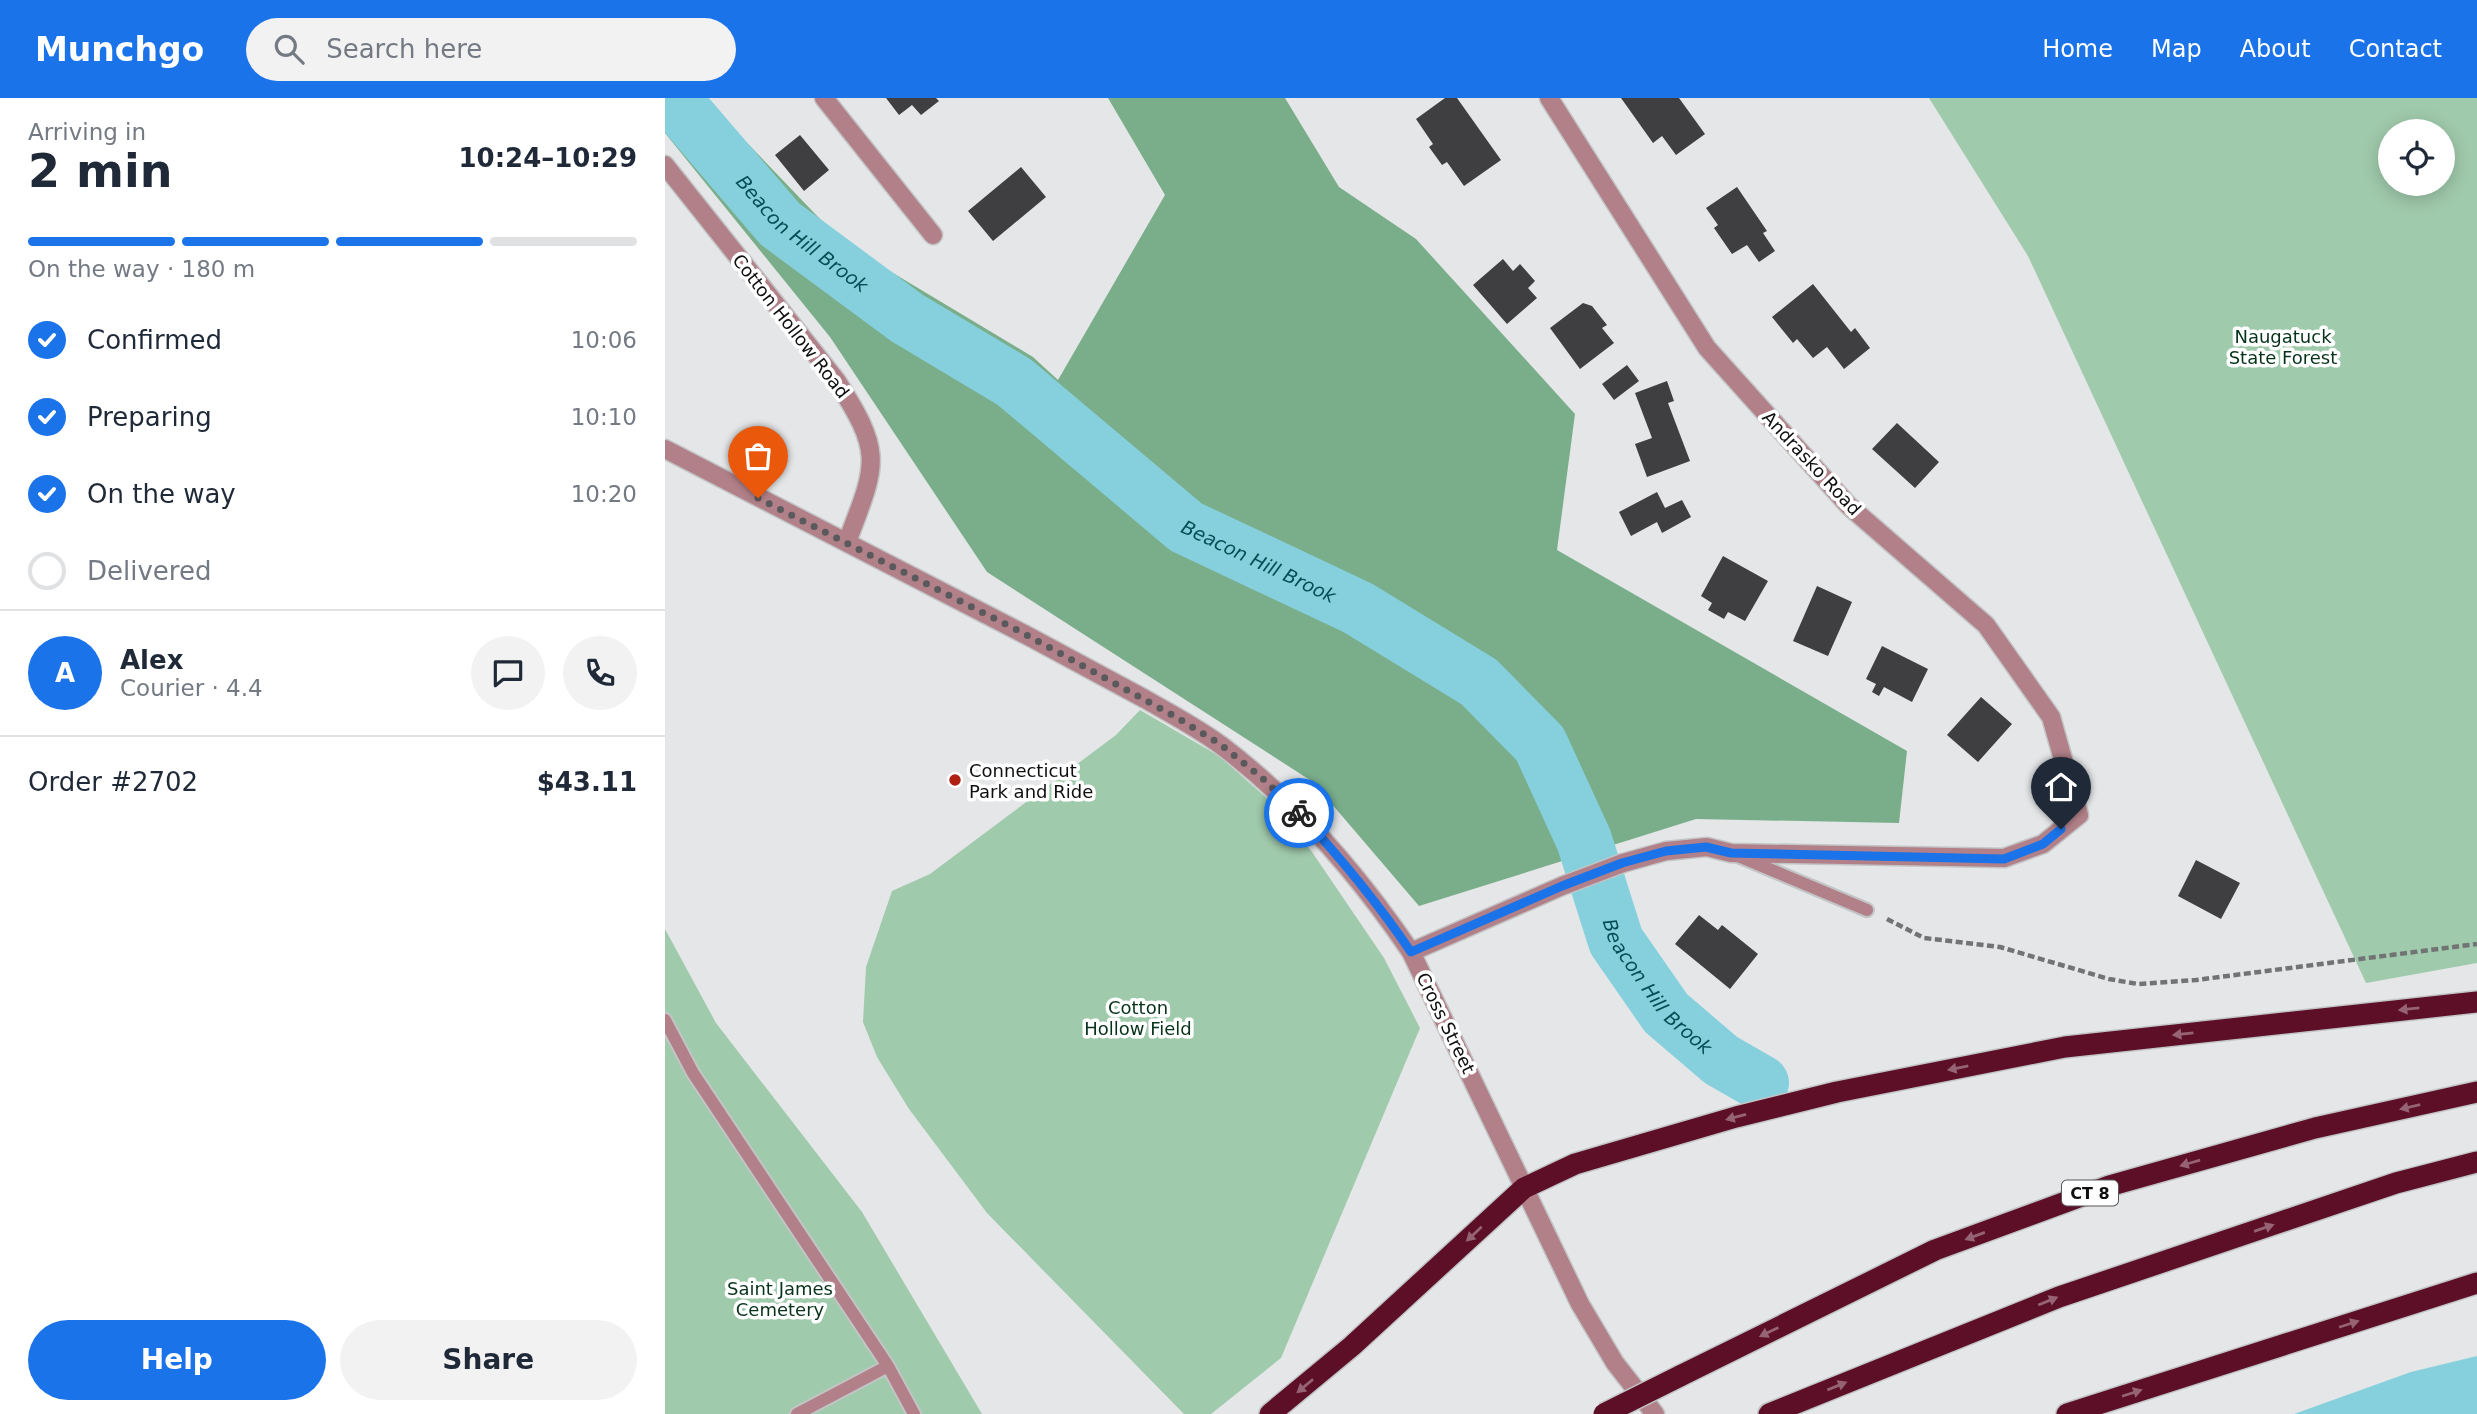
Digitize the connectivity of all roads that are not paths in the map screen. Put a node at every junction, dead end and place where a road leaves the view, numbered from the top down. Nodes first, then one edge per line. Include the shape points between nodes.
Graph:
1 (824, 98) edge
2 (1549, 98) edge
3 (665, 165) edge
4 (933, 235) dead end
5 (665, 449) edge
6 (847, 542) junction
7 (1731, 853) junction
8 (1867, 910) road end
9 (1411, 952) junction
10 (2477, 1002) edge
11 (665, 1020) edge
12 (2477, 1091) edge
13 (2477, 1163) edge
14 (1524, 1188) junction
15 (2477, 1283) edge
16 (888, 1366) junction
17 (1771, 1413) edge
18 (797, 1414) edge
19 (913, 1414) edge
20 (1270, 1414) edge
21 (1604, 1414) edge
22 (1655, 1414) edge
23 (2067, 1414) edge

1 - 4 street
2 - 7 street, Andrasko Road via 1707,348 1849,506 1986,625 2052,717 2079,815 2043,844 2004,859
3 - 6 street, Cotton Hollow Road via 836,380 858,415 873,463
5 - 6 street, Cross Street
6 - 9 street, Cross Street via 1100,674 1220,744 1289,803 1339,856
7 - 8 lane
7 - 9 street via 1706,847 1666,851 1622,863
9 - 14 street, Cross Street
10 -> 14 highway via 2065,1047 1736,1117 1575,1164
11 - 16 lane via 693,1073
12 -> 21 highway, CT 8, bridge via 2315,1128 2109,1186 1935,1250
17 -> 13 highway via 2059,1297 2396,1183
14 -> 20 highway via 1352,1346
14 - 22 street, Cross Street via 1580,1304 1615,1363
23 -> 15 highway
16 - 18 lane
16 - 19 lane

